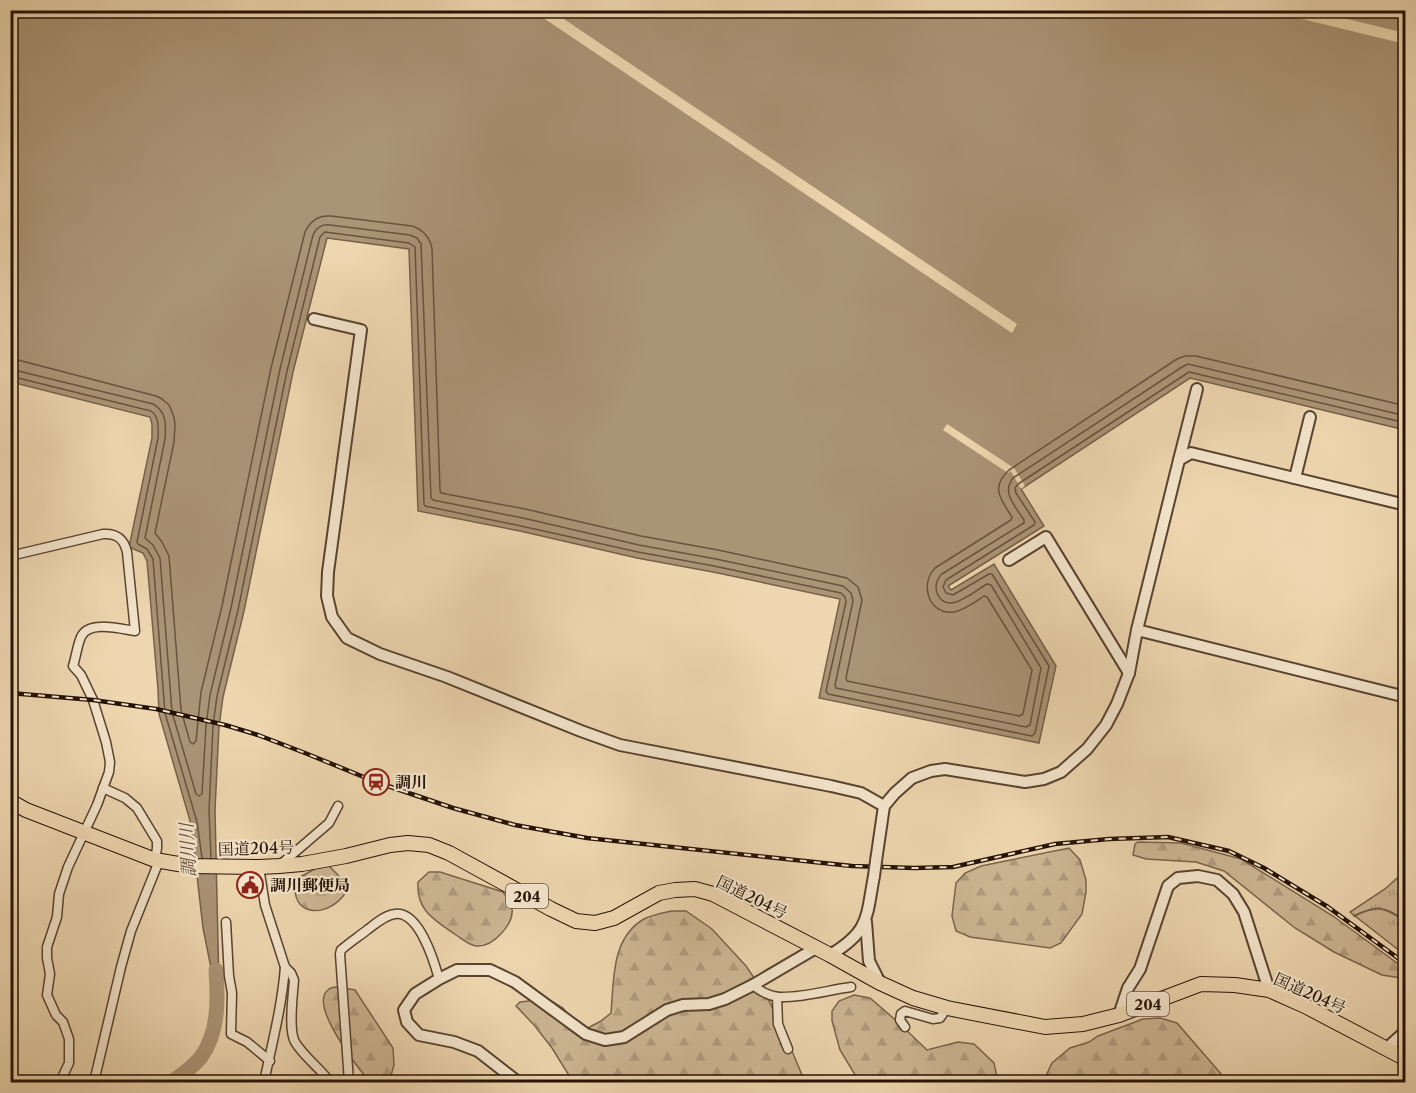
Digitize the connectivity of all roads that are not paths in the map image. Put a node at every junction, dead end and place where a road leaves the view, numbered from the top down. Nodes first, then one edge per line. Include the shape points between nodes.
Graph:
1 (314, 319) dead end
2 (1197, 389) dead end
3 (1310, 417) dead end
4 (1179, 460) junction
5 (1295, 478) junction
6 (1406, 505) edge
7 (10, 556) edge
8 (1009, 560) dead end
9 (1137, 630) junction
10 (1128, 673) junction
11 (1406, 697) edge
12 (103, 789) junction
13 (10, 801) edge
14 (338, 806) dead end
15 (884, 806) junction
16 (83, 833) junction
17 (157, 861) junction
18 (279, 866) junction
19 (259, 867) junction
20 (226, 922) dead end
21 (866, 922) junction
22 (816, 948) junction
23 (830, 955) junction
24 (285, 967) junction
25 (439, 979) junction
26 (880, 983) junction
27 (753, 985) junction
28 (851, 987) dead end
29 (1269, 990) junction
30 (777, 997) junction
31 (947, 1008) junction
32 (1119, 1015) junction
33 (905, 1027) dead end
34 (1406, 1031) edge
35 (1387, 1048) junction
36 (788, 1049) dead end
37 (1406, 1059) edge
38 (270, 1061) junction
39 (60, 1083) edge
40 (94, 1083) edge
41 (264, 1083) edge
42 (330, 1083) edge
43 (349, 1083) edge
44 (518, 1083) edge

1 - 15 street via 361,330 327,588 333,617 347,638 620,745 841,789
2 - 4 street
3 - 5 street
4 - 5 street via 1191,453
4 - 9 street
5 - 6 street
7 - 12 street via 112,533 126,545 135,631 89,629 81,635 73,666 87,685 106,742 110,762
8 - 10 street via 1046,537
9 - 10 street
9 - 11 street
10 - 15 street via 1106,725 1061,772 1025,782 945,769 930,771 912,778
12 - 16 street
12 - 17 street via 137,808 157,841
13 - 16 highway, 国道204号 / 204
14 - 18 street via 329,823
15 - 21 street, bridge
16 - 17 highway, 国道204号 / 204
16 - 39 street via 59,894 57,917 47,946 47,995 69,1039 69,1063
17 - 19 highway, 国道204号 / 204 via 190,866
17 - 40 street via 131,931
18 - 19 highway, 国道204号 / 204
18 - 22 highway, 国道204号 / 204 via 390,845 429,845 576,921 595,923 614,918 658,893 695,889 713,894
19 - 24 street via 265,905
20 - 38 street via 231,1034 247,1041
21 - 23 street via 855,938
21 - 26 street via 869,961
22 - 23 highway, 国道204号 / 204
22 - 27 street
23 - 26 highway, 国道204号 / 204
24 - 38 street
24 - 42 street via 294,980 295,1042
25 - 27 street via 457,970 490,970 515,982 586,1034 605,1040 624,1037 667,1010 709,1004
25 - 43 street via 423,937 401,914 382,919 341,950
25 - 44 street via 415,994 404,1010 407,1022 418,1035 478,1051
26 - 31 highway, 国道204号 / 204
27 - 30 street
28 - 30 street
29 - 32 highway, 国道204号 / 204 via 1201,984
29 - 32 street via 1244,912 1233,894 1217,880 1198,876 1178,878 1168,886 1140,969 1128,988
29 - 35 highway, 国道204号 / 204
30 - 36 street via 778,1024
31 - 32 highway, 国道204号 / 204 via 1045,1027 1083,1024
31 - 33 street via 940,1018 933,1019 905,1011 900,1020
34 - 35 street
35 - 37 highway, 国道204号 / 204
38 - 41 street

